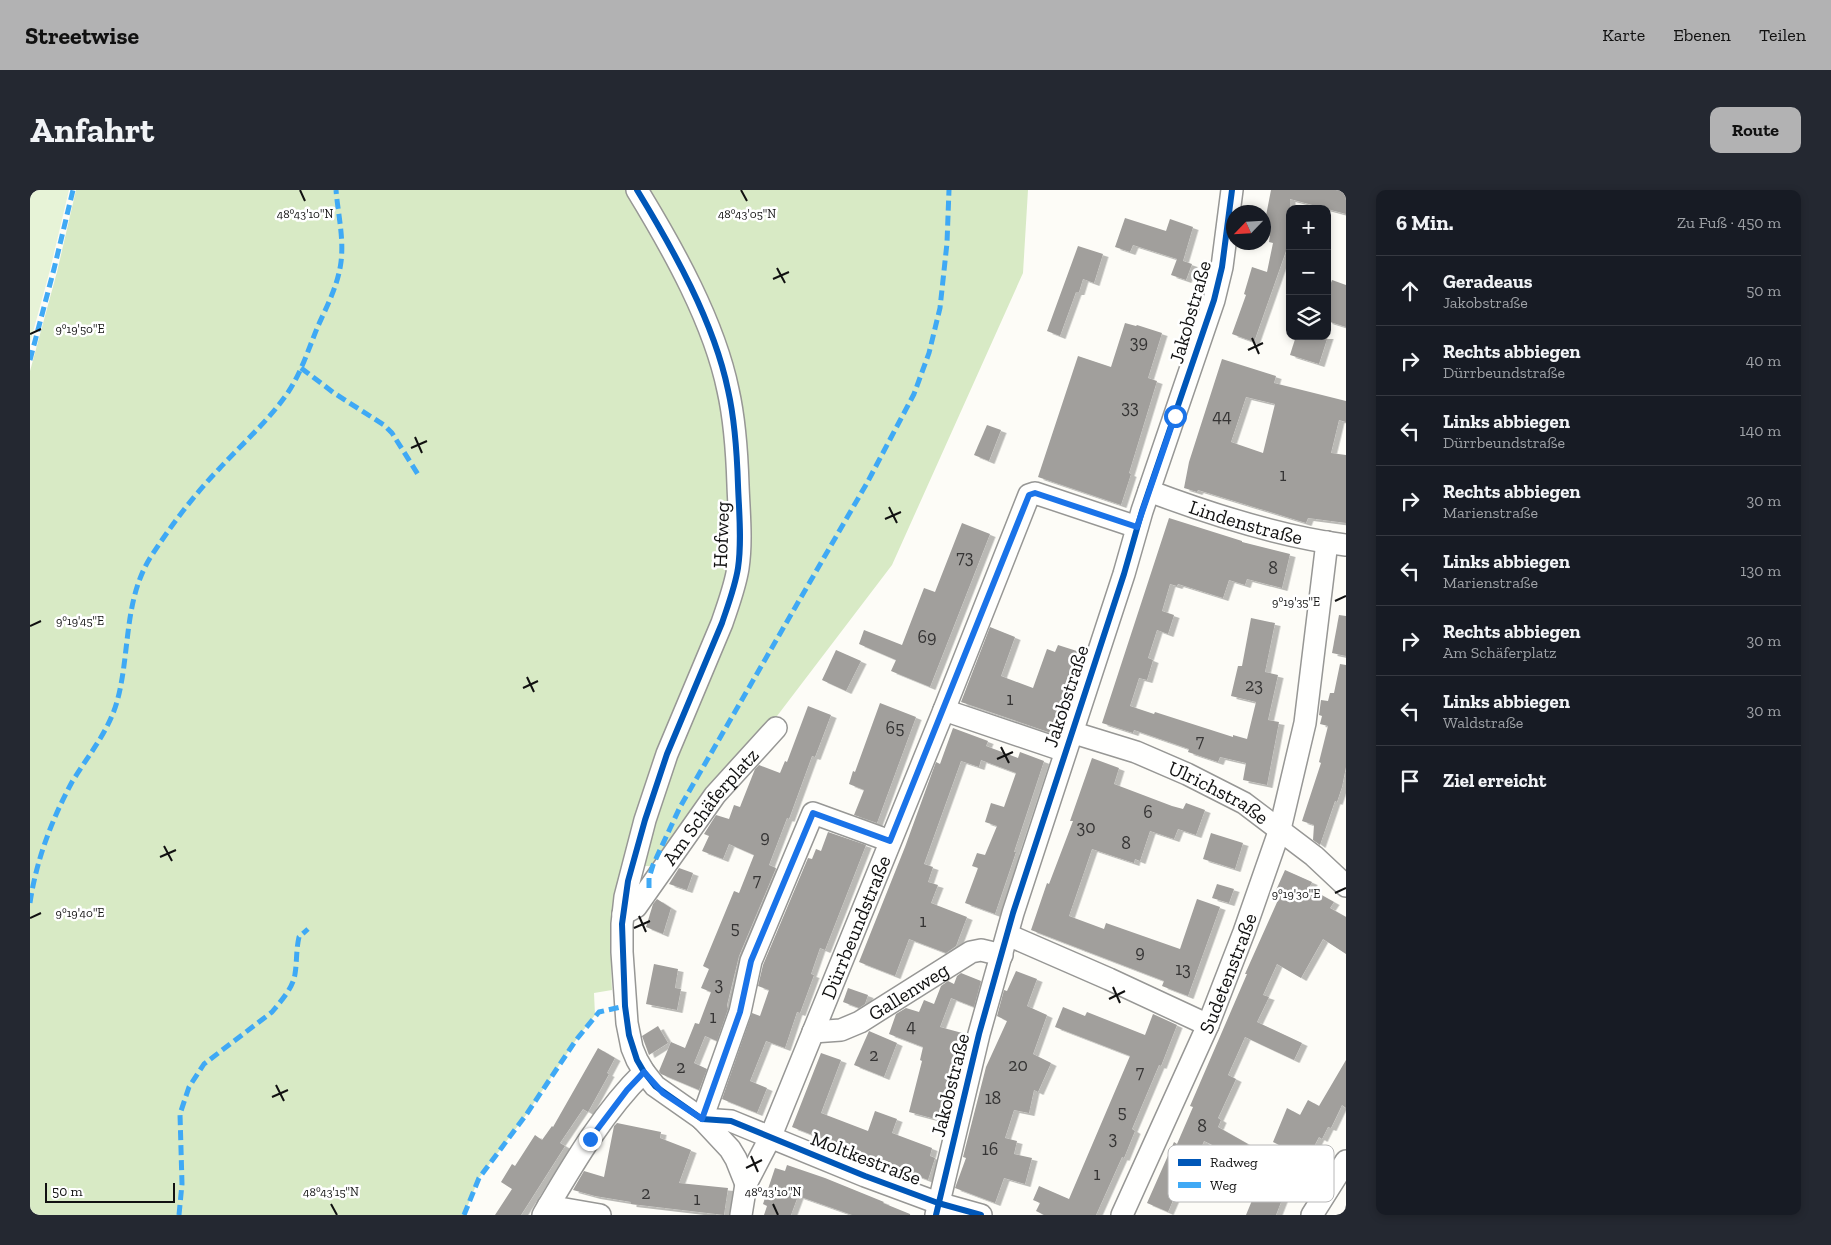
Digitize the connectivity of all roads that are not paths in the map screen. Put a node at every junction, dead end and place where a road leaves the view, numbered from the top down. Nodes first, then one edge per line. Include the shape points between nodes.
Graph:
1 (636, 190) edge
2 (1232, 190) edge
3 (1150, 491) junction
4 (1137, 527) junction
5 (1337, 544) edge
6 (944, 710) junction
7 (776, 728) dead end
8 (1068, 742) junction
9 (1280, 829) junction
10 (890, 841) junction
11 (1346, 886) edge
12 (623, 914) junction
13 (1005, 945) junction
14 (1208, 1025) junction
15 (813, 1032) junction
16 (644, 1072) junction
17 (702, 1119) junction
18 (770, 1138) junction
19 (1346, 1161) edge
20 (1334, 1180) edge
21 (746, 1184) junction
22 (1320, 1202) edge
23 (937, 1209) edge
24 (546, 1210) edge
25 (600, 1215) edge
26 (742, 1215) edge
27 (981, 1215) edge
28 (1122, 1215) edge
29 (1312, 1215) edge

1 - 12 street, Hofweg via 690,288 723,368 735,437 740,536 738,569 732,593 659,777 632,865
2 - 3 street, Jakobstraße via 1222,267 1214,300
3 - 4 street, Jakobstraße
3 - 5 street, Lindenstraße via 1231,518
4 - 6 street, Dürrbeundstraße via 1031,493
4 - 8 street, Jakobstraße
5 - 9 street, Sudetenstraße via 1306,723
6 - 8 street, Ulrichstraße
6 - 10 street, Dürrbeundstraße
7 - 12 street, Am Schäferplatz via 715,795 634,909
8 - 9 street, Ulrichstraße via 1130,750 1244,803
8 - 13 street, Jakobstraße
9 - 11 street, Ulrichstraße
9 - 14 street, Sudetenstraße
10 - 15 street, Dürrbeundstraße
10 - 17 street via 813,813 751,961 740,1012
12 - 16 street via 627,1023 632,1048
13 - 14 street, Gallenweg via 1109,979
13 - 15 street, Gallenweg via 971,952 848,1027 833,1032
13 - 23 street, Jakobstraße via 978,1034
14 - 28 street, Sudetenstraße
15 - 18 street, Dürrbeundstraße
16 - 17 street via 663,1093
16 - 24 street via 579,1154
17 - 18 street via 730,1121
17 - 21 street via 730,1150
18 - 21 street, Dürrbeundstraße
18 - 23 street, Moltkestraße
19 - 20 street
21 - 26 street, Dürrbeundstraße
22 - 29 street
23 - 27 street, Moltkestraße
24 - 25 street

